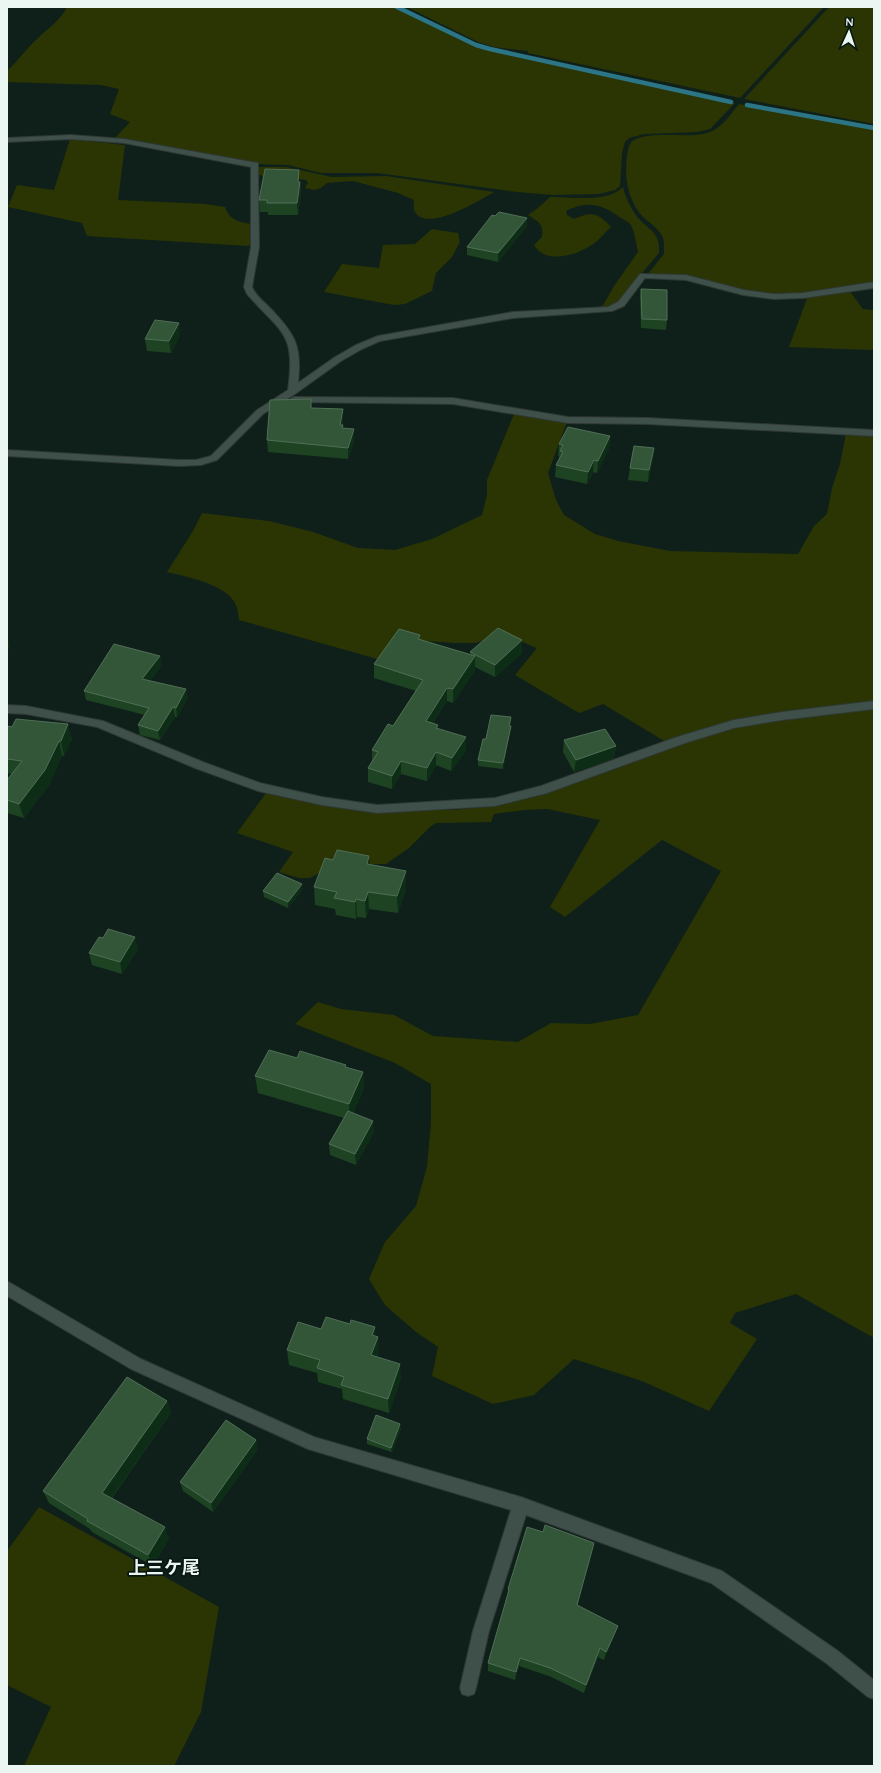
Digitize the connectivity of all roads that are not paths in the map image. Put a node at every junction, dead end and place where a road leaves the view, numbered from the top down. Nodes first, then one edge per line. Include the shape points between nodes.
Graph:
1 (7, 140) edge
2 (874, 285) edge
3 (292, 392) junction
4 (280, 400) junction
5 (874, 433) edge
6 (7, 453) edge
7 (874, 706) edge
8 (7, 709) edge
9 (7, 1288) edge
10 (521, 1504) junction
11 (468, 1688) dead end
12 (874, 1691) edge

1 - 3 street via 71,137 124,141 255,165 255,247 248,287 290,337 294,347 295,372
2 - 3 street via 763,297 691,279 644,276 621,304 609,309 513,315 378,339 338,359
3 - 4 street
4 - 5 street via 453,400 568,420 648,421
4 - 6 street via 260,412 214,458 197,463
7 - 8 street via 734,724 681,740 543,790 495,802 377,809 322,801 258,787 99,724 26,710
9 - 10 street via 136,1364 313,1444
10 - 11 street via 481,1631
10 - 12 street via 716,1577 832,1657

